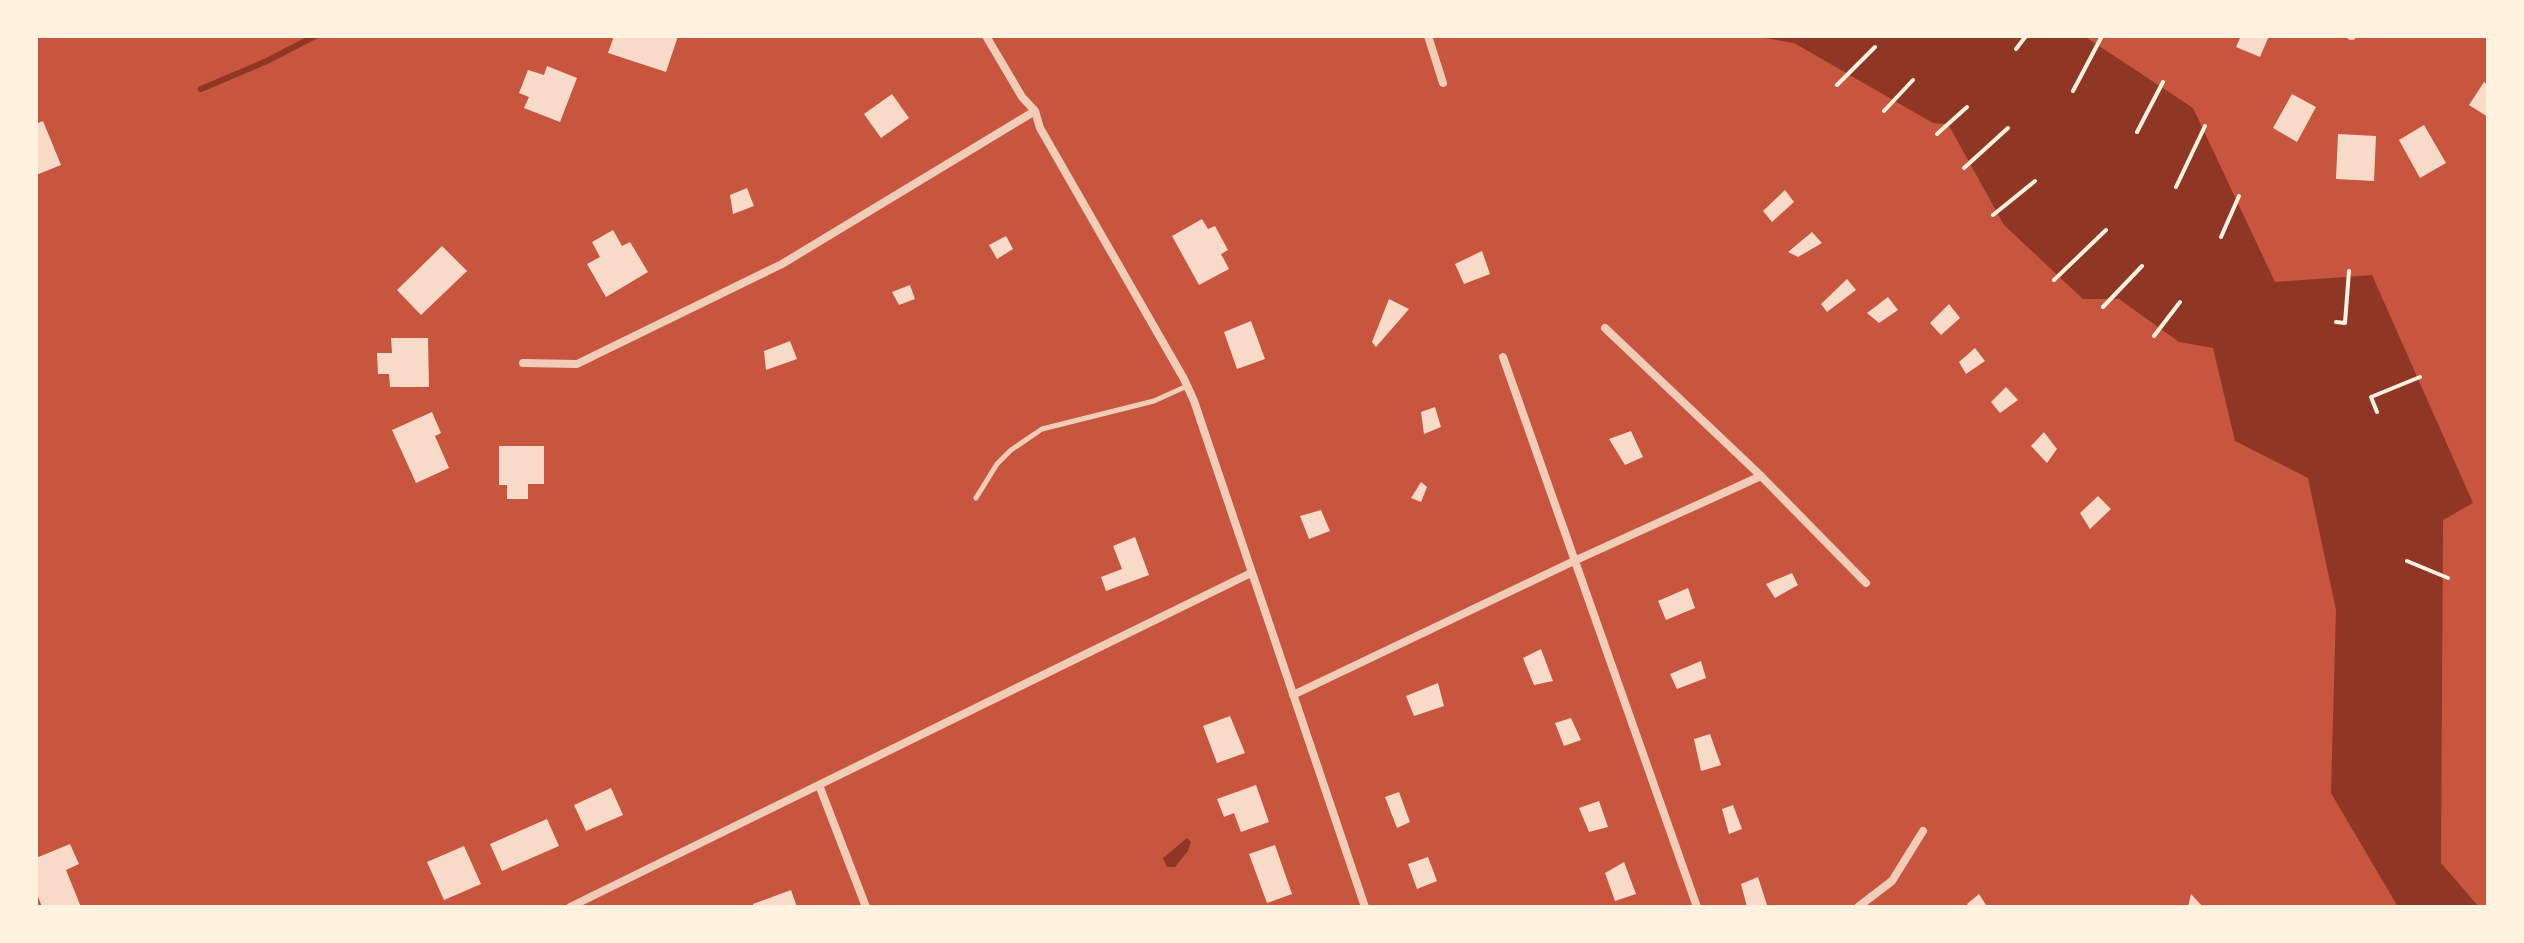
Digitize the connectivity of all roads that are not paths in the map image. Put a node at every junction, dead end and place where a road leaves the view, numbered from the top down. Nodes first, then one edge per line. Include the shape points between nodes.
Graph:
1 (986, 36) edge
2 (1428, 36) edge
3 (1443, 83) dead end
4 (1035, 111) junction
5 (1605, 328) dead end
6 (1503, 357) dead end
7 (523, 363) dead end
8 (1187, 386) junction
9 (1761, 476) junction
10 (976, 498) dead end
11 (1574, 561) junction
12 (1251, 573) junction
13 (1866, 583) dead end
14 (1293, 695) junction
15 (819, 785) junction
16 (1923, 831) dead end
17 (570, 907) edge
18 (866, 907) edge
19 (1365, 907) edge
20 (1697, 907) edge
21 (1858, 907) edge

1 - 4 street
2 - 3 street
4 - 7 street via 782,264 577,364
4 - 8 street
5 - 9 street
6 - 11 street
8 - 10 lane via 1154,401 1042,429 997,464
8 - 12 street
9 - 11 street
9 - 13 street
11 - 14 street
11 - 20 street
12 - 14 street
12 - 15 street
14 - 19 street
15 - 17 street
15 - 18 street
16 - 21 street via 1892,881

